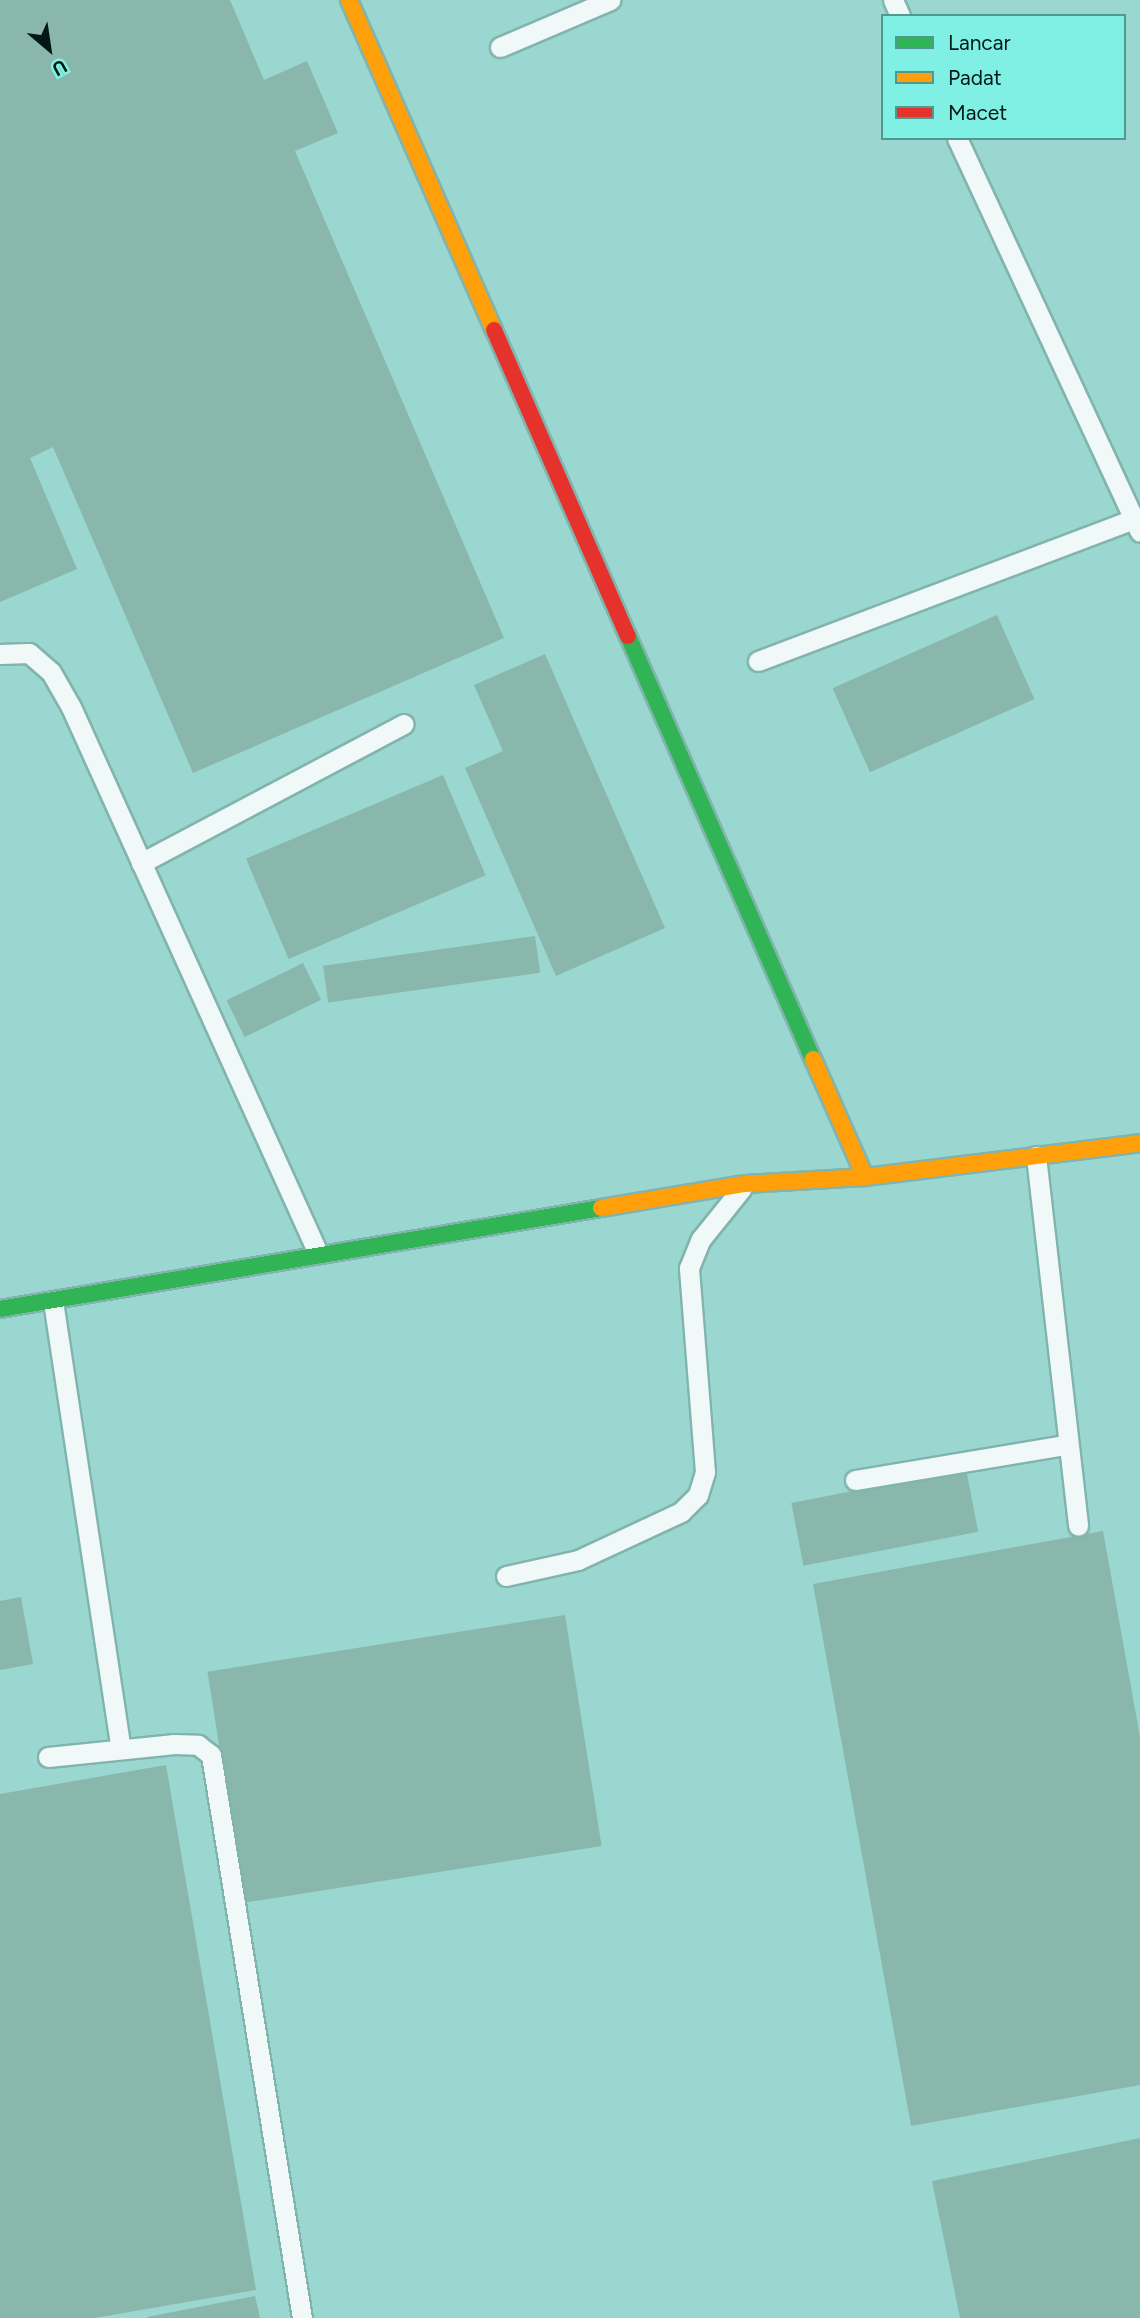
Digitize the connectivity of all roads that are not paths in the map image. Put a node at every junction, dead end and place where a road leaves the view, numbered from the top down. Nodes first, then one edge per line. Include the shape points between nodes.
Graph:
1 (349, 0) edge
2 (610, 0) edge
3 (500, 47) dead end
4 (958, 140) edge
5 (1136, 526) edge
6 (0, 654) edge
7 (758, 661) dead end
8 (404, 724) dead end
9 (141, 863) junction
10 (1140, 1143) edge
11 (1036, 1156) junction
12 (865, 1177) junction
13 (745, 1184) junction
14 (317, 1251) junction
15 (53, 1301) junction
16 (0, 1309) edge
17 (1065, 1445) junction
18 (855, 1480) dead end
19 (1078, 1526) dead end
20 (506, 1576) dead end
21 (120, 1745) junction
22 (48, 1757) dead end
23 (302, 2318) edge

1 - 12 street
2 - 3 lane
4 - 5 lane
5 - 7 lane
6 - 9 lane via 29,653 51,672
8 - 9 lane
9 - 14 lane
10 - 11 street
11 - 12 street
11 - 17 lane
12 - 13 street
13 - 14 street
13 - 20 lane via 701,1239 689,1268 705,1472 698,1495 681,1512 578,1560
14 - 15 street
15 - 16 street
15 - 21 lane
17 - 18 lane
17 - 19 lane
21 - 22 lane
21 - 23 lane via 198,1745 216,1769

